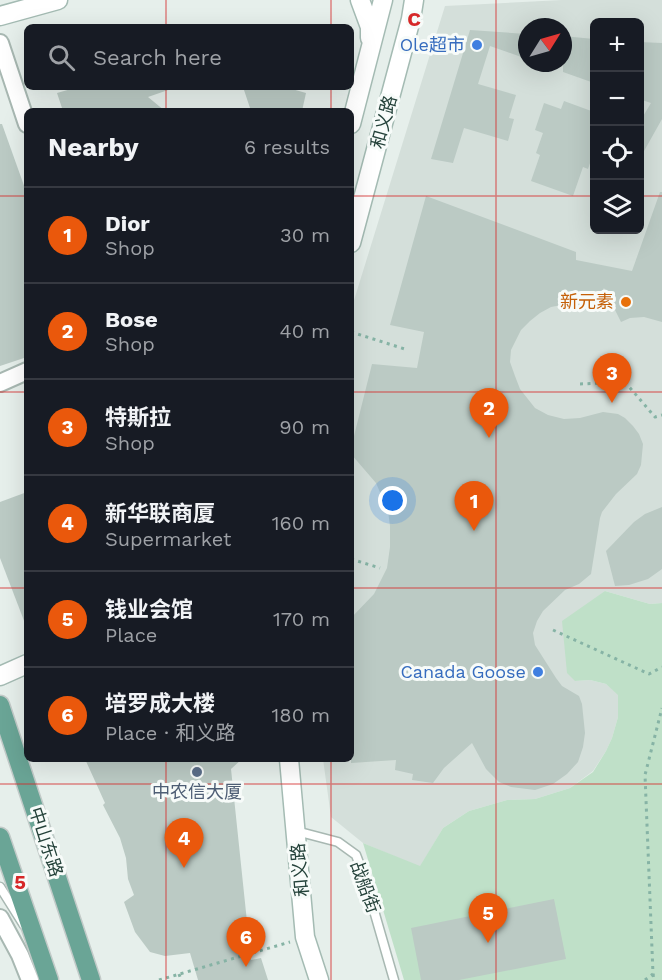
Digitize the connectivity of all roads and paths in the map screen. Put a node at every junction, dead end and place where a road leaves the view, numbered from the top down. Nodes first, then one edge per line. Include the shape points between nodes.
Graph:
1 (58, 0) edge
2 (360, 0) edge
3 (383, 0) edge
4 (414, 0) edge
5 (0, 16) edge
6 (0, 43) edge
7 (369, 53) junction
8 (354, 112) edge
9 (24, 115) edge
10 (354, 232) edge
11 (354, 333) edge
12 (408, 350) dead end
13 (24, 372) edge
14 (0, 383) edge
15 (580, 384) dead end
16 (662, 415) edge
17 (354, 560) edge
18 (380, 568) dead end
19 (553, 630) dead end
20 (24, 665) edge
21 (662, 668) edge
22 (0, 676) edge
23 (0, 705) edge
24 (662, 708) edge
25 (289, 762) edge
26 (296, 831) junction
27 (0, 837) edge
28 (0, 887) edge
29 (0, 918) edge
30 (292, 941) dead end
31 (37, 945) junction
32 (179, 974) junction
33 (653, 974) junction
34 (30, 980) edge
35 (49, 980) edge
36 (91, 980) edge
37 (159, 980) edge
38 (181, 980) edge
39 (319, 980) edge
40 (394, 980) edge
41 (645, 980) edge
42 (654, 980) edge

1 - 5 main road
2 - 7 main road via 370,27
3 - 7 main road, 和义路
4 - 10 main road, 和义路
6 - 9 street
7 - 8 main road, 和义路
11 - 12 path
13 - 14 street
15 - 16 path via 625,382 656,417
17 - 18 path
19 - 21 path via 649,674
20 - 22 main road
23 - 36 main road, 中山东路
24 - 33 path via 645,775
25 - 26 main road, 和义路
26 - 39 main road, 和义路 via 305,938
26 - 40 lane, 战船街 via 338,842 356,855
27 - 31 main road
28 - 31 lane
29 - 34 street
30 - 32 path
31 - 35 main road
32 - 37 path
32 - 38 path
33 - 41 path
33 - 42 path

